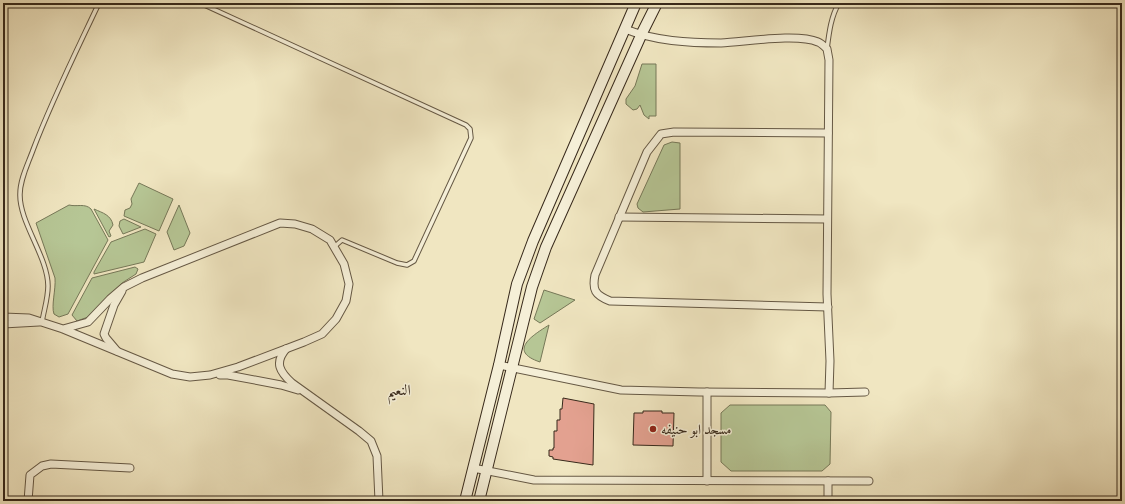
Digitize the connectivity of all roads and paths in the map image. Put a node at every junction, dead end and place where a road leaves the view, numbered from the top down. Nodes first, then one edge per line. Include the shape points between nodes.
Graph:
1 (99, 3) edge
2 (200, 3) edge
3 (636, 3) edge
4 (657, 3) edge
5 (839, 3) edge
6 (625, 29) junction
7 (641, 36) junction
8 (827, 49) junction
9 (828, 134) junction
10 (619, 217) junction
11 (827, 219) junction
12 (334, 247) junction
13 (124, 287) junction
14 (828, 307) junction
15 (3, 317) edge
16 (42, 322) junction
17 (3, 324) edge
18 (63, 328) junction
19 (286, 349) junction
20 (118, 352) junction
21 (499, 365) junction
22 (512, 367) junction
23 (213, 375) junction
24 (708, 392) junction
25 (865, 392) dead end
26 (306, 393) junction
27 (829, 393) junction
28 (130, 468) dead end
29 (473, 468) junction
30 (487, 470) junction
31 (707, 481) junction
32 (828, 481) junction
33 (869, 481) dead end
34 (28, 501) edge
35 (379, 501) edge
36 (465, 501) edge
37 (480, 501) edge
38 (828, 501) edge

1 - 16 lane via 44,120 22,178 22,209 48,285
2 - 12 lane via 466,124 470,129 471,138 414,261 407,265 397,263 342,240
3 - 6 main road
4 - 7 main road
5 - 8 lane via 829,31
6 - 7 street
6 - 21 main road via 533,241 517,284
7 - 8 street via 669,41 721,42 808,39 818,42
7 - 22 main road via 546,247 532,287
8 - 9 street
9 - 10 street via 661,134 647,152
9 - 11 street
10 - 11 street
10 - 14 street via 595,275 593,285 602,298 610,301
11 - 14 street
12 - 13 street via 330,240 312,229 280,223
12 - 19 street via 344,264 349,284 346,301 336,319 322,334
13 - 18 street via 88,322
13 - 20 street via 114,305 104,334
14 - 27 street
15 - 16 street via 29,318
16 - 17 street
16 - 18 street
18 - 20 street
19 - 23 street
19 - 26 street via 280,356 279,366 283,375
20 - 23 street via 172,374 190,377
21 - 22 street
21 - 29 main road
22 - 24 street via 621,390
22 - 30 main road
23 - 26 street via 228,375 281,385
24 - 27 street
24 - 31 street
25 - 27 street
26 - 35 street via 371,441 377,456
28 - 34 street via 51,464 42,466 30,475
29 - 30 street
29 - 36 main road
30 - 31 street via 534,480
30 - 37 main road
31 - 32 street
32 - 33 street
32 - 38 street

